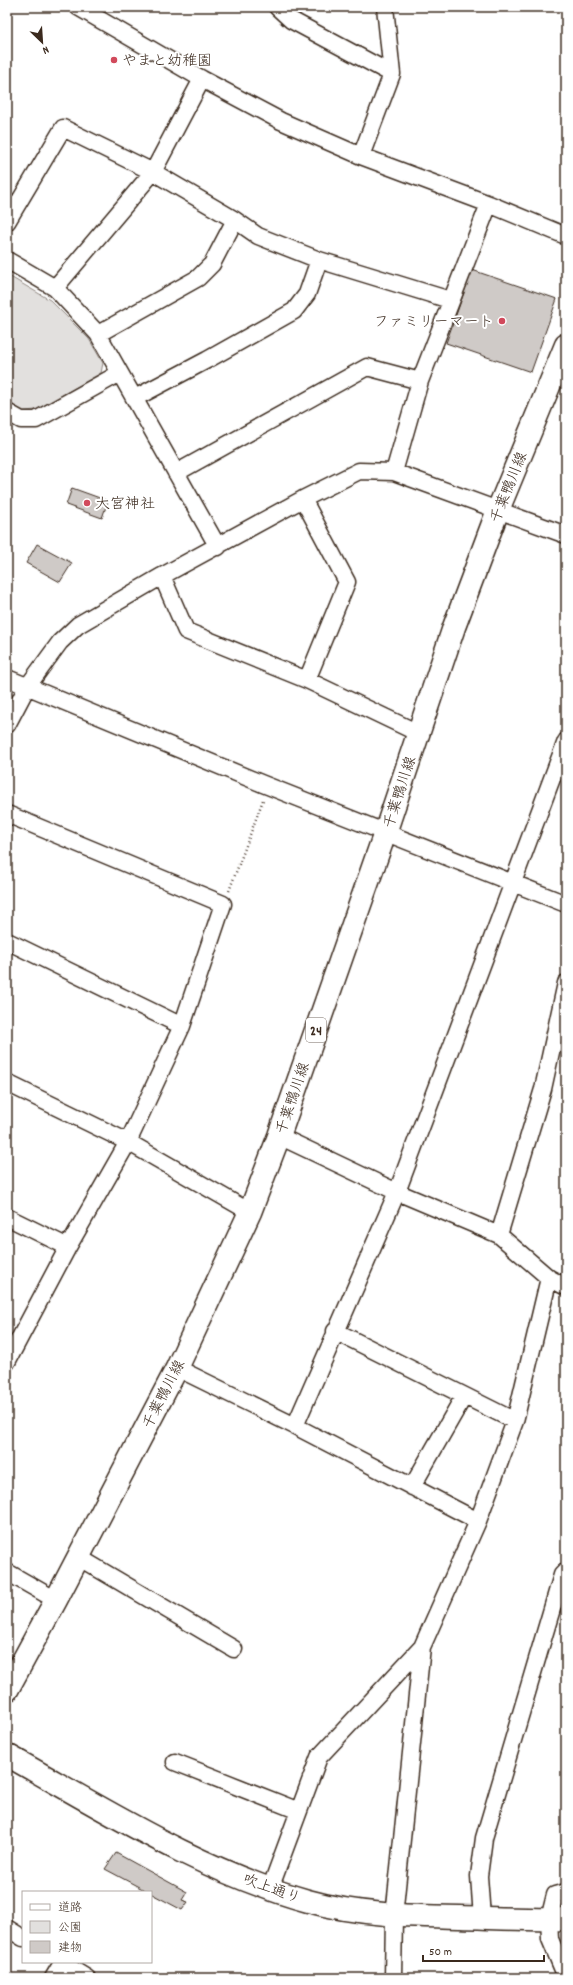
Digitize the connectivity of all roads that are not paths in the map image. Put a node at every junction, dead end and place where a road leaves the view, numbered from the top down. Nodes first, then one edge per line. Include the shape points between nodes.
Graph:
1 (78, 7) edge
2 (277, 7) edge
3 (384, 7) edge
4 (392, 74) junction
5 (202, 79) junction
6 (361, 156) junction
7 (153, 172) junction
8 (489, 204) junction
9 (235, 220) junction
10 (7, 222) edge
11 (566, 236) edge
12 (7, 260) edge
13 (319, 260) junction
14 (55, 288) junction
15 (450, 300) junction
16 (98, 334) junction
17 (566, 345) edge
18 (120, 373) junction
19 (420, 381) junction
20 (135, 398) junction
21 (7, 412) edge
22 (176, 472) junction
23 (394, 472) junction
24 (303, 499) junction
25 (498, 510) junction
26 (566, 535) edge
27 (218, 547) junction
28 (162, 576) junction
29 (7, 678) edge
30 (307, 680) junction
31 (27, 687) junction
32 (7, 725) edge
33 (418, 734) junction
34 (566, 741) edge
35 (562, 764) edge
36 (7, 814) edge
37 (385, 833) junction
38 (514, 882) junction
39 (566, 904) edge
40 (7, 941) edge
41 (566, 983) edge
42 (182, 1026) junction
43 (7, 1083) edge
44 (279, 1136) junction
45 (128, 1142) junction
46 (397, 1192) junction
47 (250, 1212) junction
48 (7, 1217) edge
49 (499, 1235) junction
50 (68, 1247) junction
51 (549, 1278) junction
52 (566, 1287) edge
53 (335, 1331) junction
54 (7, 1362) edge
55 (177, 1368) junction
56 (464, 1396) junction
57 (514, 1421) junction
58 (295, 1426) junction
59 (412, 1487) junction
60 (478, 1521) junction
61 (78, 1557) junction
62 (566, 1571) edge
63 (7, 1572) edge
64 (56, 1600) junction
65 (560, 1604) edge
66 (422, 1647) junction
67 (234, 1649) dead end
68 (7, 1690) edge
69 (7, 1755) edge
70 (175, 1762) dead end
71 (299, 1811) junction
72 (270, 1889) junction
73 (566, 1892) edge
74 (394, 1916) junction
75 (482, 1918) junction
76 (557, 1919) edge
77 (7, 1928) edge
78 (22, 1937) edge
79 (61, 1963) edge
80 (64, 1963) edge
81 (566, 1977) edge
82 (53, 1978) edge
83 (86, 1978) edge
84 (393, 1978) edge

1 - 5 street
2 - 4 street via 291,20
3 - 4 street
4 - 6 street
5 - 6 street via 281,121
5 - 7 street
6 - 8 street
7 - 9 street
7 - 10 street via 63,128
7 - 14 street
8 - 11 street
8 - 15 street
9 - 13 street via 258,236
9 - 16 street via 212,264 198,278
12 - 14 street
13 - 15 street
13 - 20 street via 307,294 294,311
14 - 16 street
15 - 19 street
16 - 18 street
17 - 25 main road, 千葉鴨川線 / 24
18 - 20 street
18 - 21 street via 36,420 21,420
19 - 22 street via 367,366
19 - 23 street
20 - 22 street
22 - 27 street
23 - 24 street via 360,471
23 - 25 street
24 - 27 street
24 - 30 street via 347,582
25 - 26 street
25 - 33 main road, 千葉鴨川線 / 24 via 454,627
27 - 28 street
28 - 30 street via 186,631
28 - 31 street via 78,625 60,642
29 - 31 street
30 - 33 street
31 - 32 street
31 - 37 street
33 - 37 main road, 千葉鴨川線 / 24
34 - 35 street
35 - 38 street
36 - 42 street via 223,904
37 - 38 street
37 - 44 main road, 千葉鴨川線 / 24
38 - 39 street
38 - 46 street
40 - 42 street
41 - 49 street via 543,1089
42 - 45 street
43 - 45 street
44 - 46 street
44 - 47 main road, 千葉鴨川線 / 24
45 - 47 street
45 - 50 street
46 - 49 street
46 - 53 street
47 - 55 main road, 千葉鴨川線 / 24
48 - 50 street
49 - 51 street
50 - 54 street
51 - 52 street
51 - 57 street
53 - 56 street
53 - 58 street
55 - 58 street
55 - 61 main road, 千葉鴨川線 / 24
56 - 57 street
56 - 59 street
57 - 60 street
58 - 59 street
59 - 60 street
60 - 66 street
61 - 64 main road, 千葉鴨川線 / 24
61 - 67 street
62 - 65 street via 562,1575
63 - 64 street
64 - 68 main road, 千葉鴨川線 / 24
65 - 75 street via 484,1838 479,1876
66 - 71 street via 319,1757
66 - 74 street
69 - 72 main road, 吹上通り via 188,1856
70 - 71 street
71 - 72 street
72 - 74 main road, 吹上通り via 308,1901
73 - 76 street via 555,1895
74 - 75 main road, 吹上通り
74 - 84 street
75 - 76 main road, 吹上通り
76 - 81 street via 550,1939
77 - 78 street
79 - 82 street
80 - 83 street

